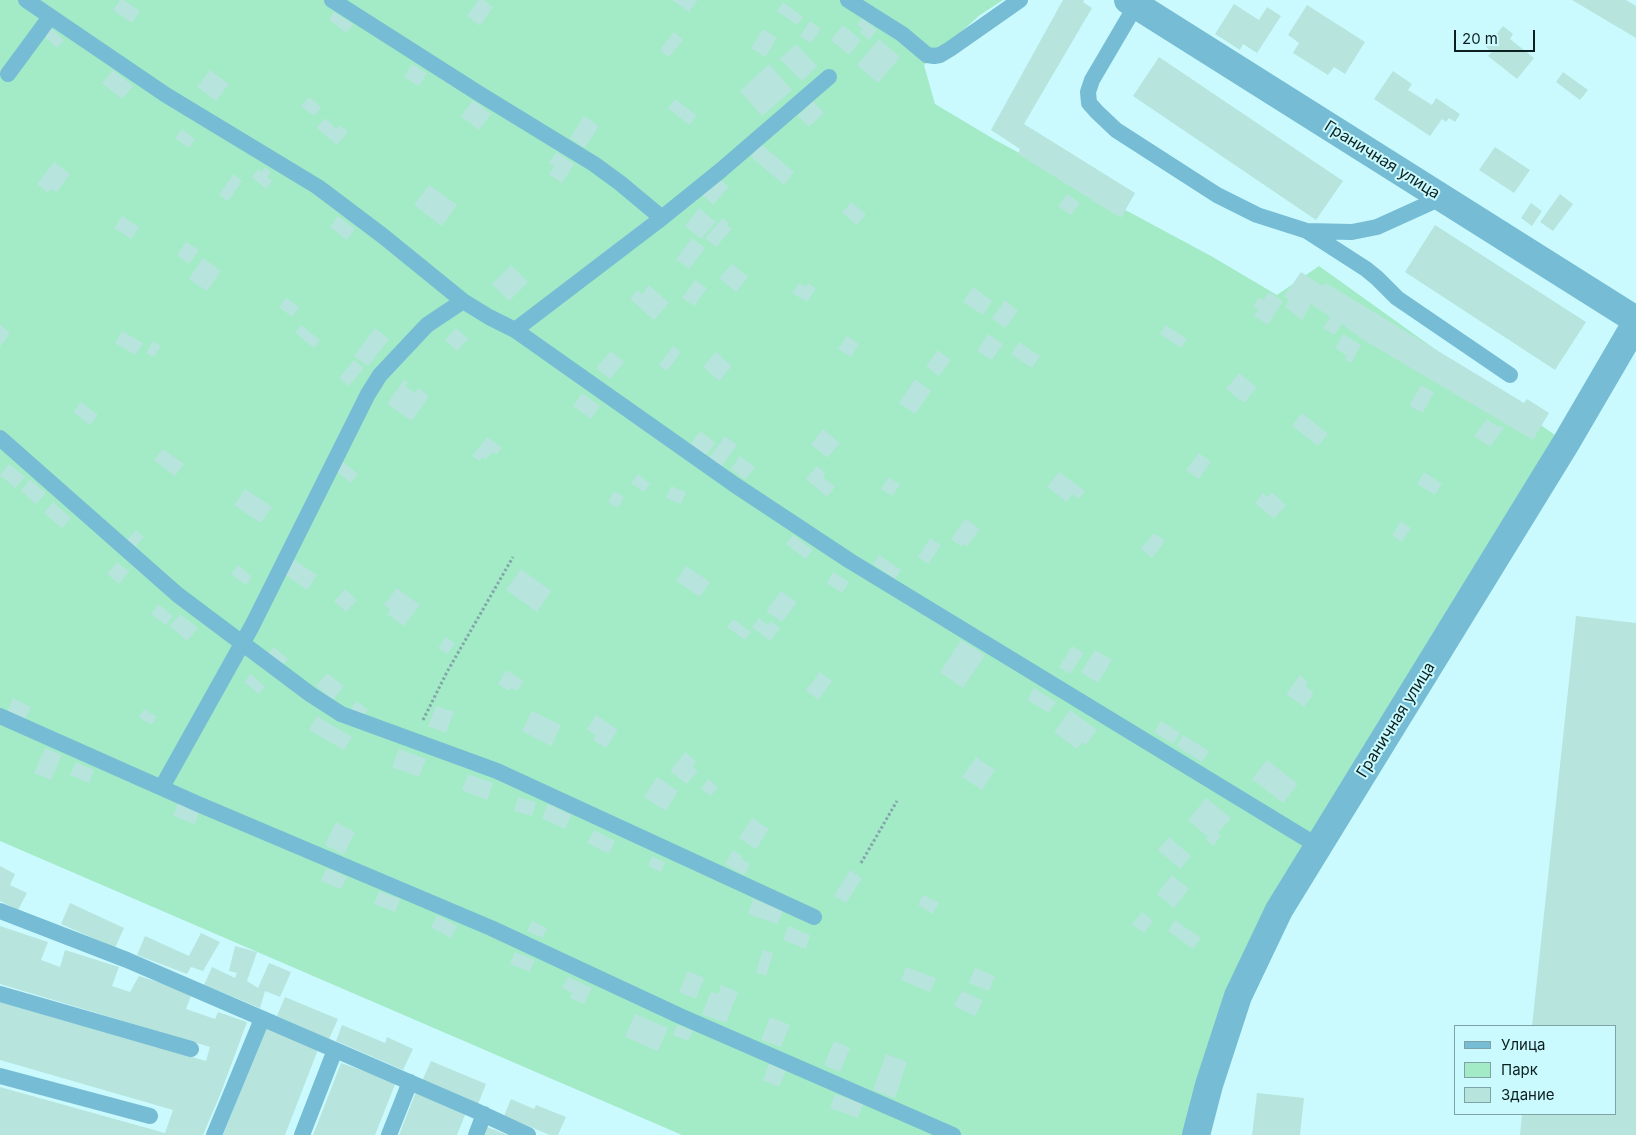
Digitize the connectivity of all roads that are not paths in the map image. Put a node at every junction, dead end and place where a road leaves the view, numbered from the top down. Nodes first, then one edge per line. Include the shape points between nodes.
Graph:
1 (26, 0) edge
2 (332, 0) edge
3 (848, 0) edge
4 (1020, 0) edge
5 (1132, 3) edge
6 (50, 17) junction
7 (8, 74) dead end
8 (829, 77) dead end
9 (1441, 198) junction
10 (662, 218) junction
11 (1307, 231) junction
12 (463, 301) junction
13 (1636, 322) edge
14 (515, 330) junction
15 (1510, 375) dead end
16 (0, 438) edge
17 (242, 643) junction
18 (0, 716) edge
19 (162, 787) junction
20 (1318, 846) junction
21 (0, 911) edge
22 (814, 917) dead end
23 (0, 994) edge
24 (262, 1018) junction
25 (191, 1049) dead end
26 (335, 1050) junction
27 (0, 1076) edge
28 (410, 1082) junction
29 (484, 1114) junction
30 (150, 1116) dead end
31 (214, 1135) edge
32 (302, 1135) edge
33 (388, 1135) edge
34 (476, 1135) edge
35 (528, 1135) edge
36 (953, 1135) edge
37 (1196, 1135) edge

1 - 6 lane
2 - 10 lane via 594,164
3 - 4 lane via 934,56 950,49
5 - 9 street, Граничная улица
5 - 11 lane via 1092,80 1089,103 1116,130 1217,195 1257,215
6 - 7 lane
6 - 12 lane via 166,95 318,187
8 - 10 lane
9 - 11 lane via 1377,228 1352,232
9 - 13 street, Граничная улица
10 - 14 lane
11 - 15 lane via 1366,269 1397,298
12 - 14 lane
12 - 17 lane via 427,325 380,375
13 - 20 street, Граничная улица via 1566,443
14 - 20 lane via 735,485 850,561
16 - 17 lane via 178,595
17 - 19 lane
17 - 22 lane via 341,714 497,771
18 - 19 lane
19 - 36 lane via 491,928 680,1016
20 - 37 street, Граничная улица via 1279,910 1238,996
21 - 24 lane
23 - 25 lane
24 - 26 lane
24 - 31 lane
26 - 28 lane
26 - 32 lane
27 - 30 lane
28 - 29 lane
28 - 33 lane
29 - 34 lane
29 - 35 lane

